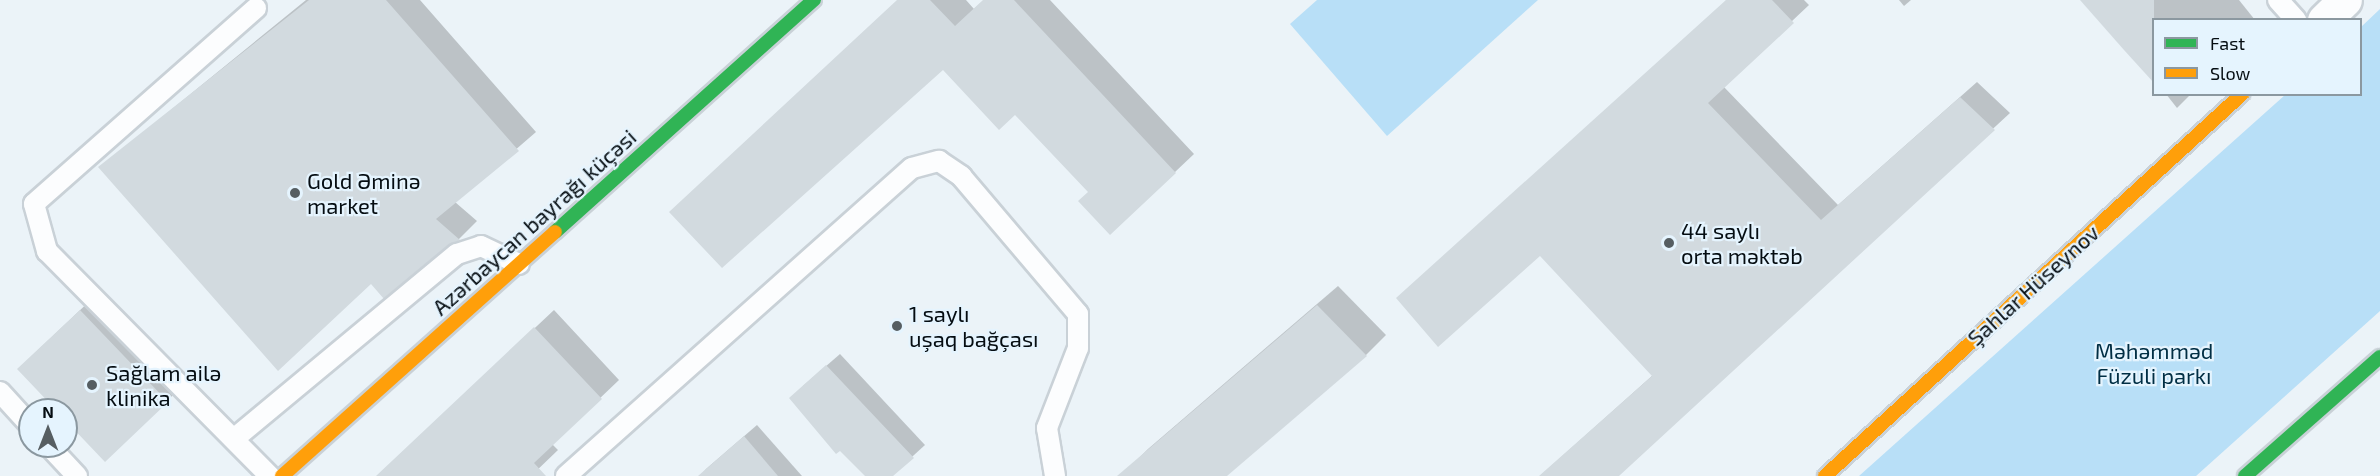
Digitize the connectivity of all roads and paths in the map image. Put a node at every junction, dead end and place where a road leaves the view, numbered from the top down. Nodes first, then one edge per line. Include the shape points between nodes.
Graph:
1 (814, 0) edge
2 (2278, 0) edge
3 (2345, 0) edge
4 (256, 8) dead end
5 (2294, 18) edge
6 (2326, 18) edge
7 (2240, 96) edge
8 (519, 264) junction
9 (2380, 357) edge
10 (0, 392) edge
11 (18, 412) edge
12 (235, 438) junction
13 (60, 458) edge
14 (76, 476) edge
15 (270, 476) edge
16 (282, 476) edge
17 (566, 476) edge
18 (1055, 476) edge
19 (1825, 476) edge
20 (2245, 476) edge

1 - 8 street, Azərbaycan bayrağı küçəsi
2 - 5 lane
3 - 6 street
4 - 12 lane via 34,204 47,251
7 - 19 street, Şahlar Hüseynov
8 - 12 lane via 481,246 456,254
8 - 16 street, Azərbaycan bayrağı küçəsi
9 - 20 street
10 - 11 lane
12 - 15 lane
13 - 14 lane
17 - 18 lane via 912,168 939,161 961,176 1078,314 1078,348 1047,429

